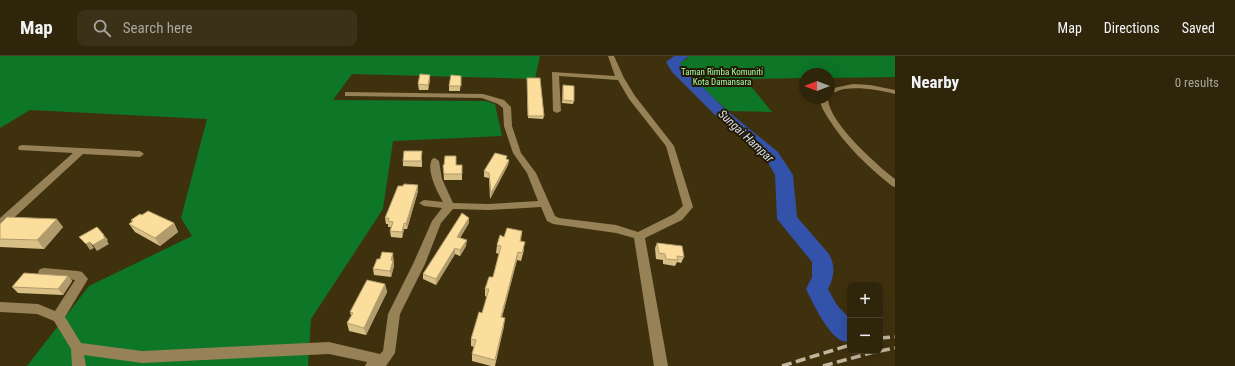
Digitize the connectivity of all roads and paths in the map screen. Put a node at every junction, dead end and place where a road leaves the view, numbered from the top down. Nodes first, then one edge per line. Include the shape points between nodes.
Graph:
1 (610, 56) edge
2 (620, 78) junction
3 (835, 91) edge
4 (895, 92) edge
5 (348, 94) dead end
6 (824, 104) edge
7 (557, 110) dead end
8 (22, 148) dead end
9 (81, 151) junction
10 (140, 154) dead end
11 (435, 161) dead end
12 (895, 184) edge
13 (424, 203) dead end
14 (544, 204) junction
15 (450, 206) junction
16 (0, 224) edge
17 (640, 236) junction
18 (44, 272) dead end
19 (0, 307) edge
20 (58, 317) junction
21 (78, 348) junction
22 (377, 364) edge
23 (80, 366) edge
24 (662, 366) edge

1 - 2 street
2 - 7 street via 555,74
2 - 17 street via 670,146 688,207 678,218
3 - 4 street via 853,87
5 - 14 street via 482,96 501,102 507,107 508,126 517,153 531,173
6 - 12 street via 842,132 870,164
8 - 9 street
9 - 10 street
9 - 16 street
11 - 15 street via 443,194
13 - 15 street
14 - 15 street
14 - 17 street via 554,220 616,229
15 - 22 street via 437,221 394,314 389,354
17 - 24 street
18 - 20 street via 78,275 82,279
19 - 20 street via 38,309
20 - 21 street
21 - 22 street via 142,357 329,348 359,354
21 - 23 street

